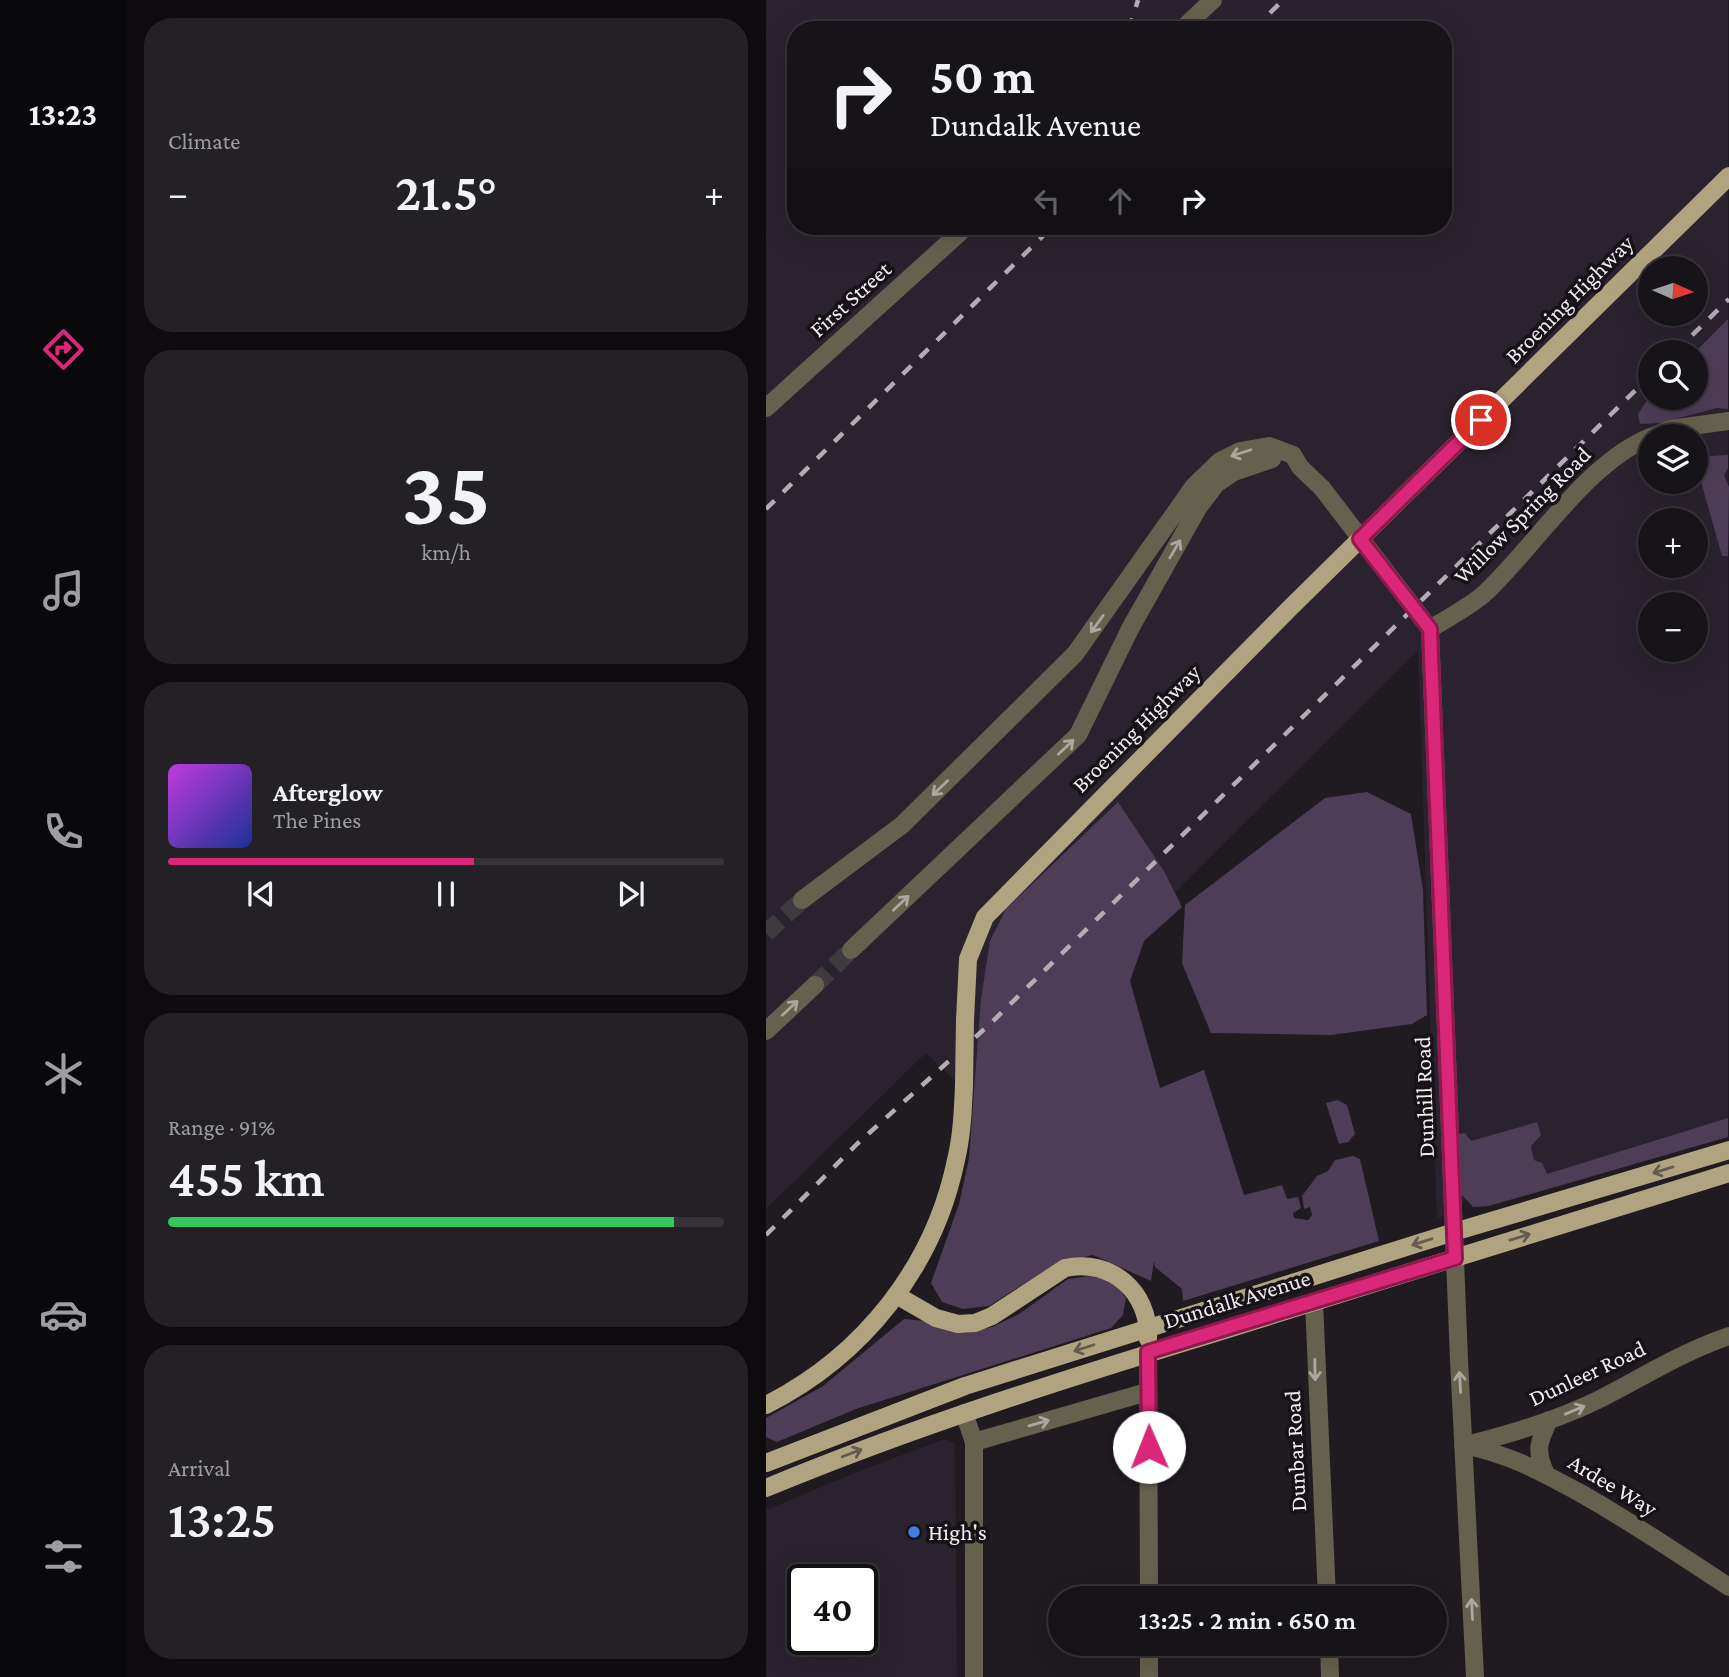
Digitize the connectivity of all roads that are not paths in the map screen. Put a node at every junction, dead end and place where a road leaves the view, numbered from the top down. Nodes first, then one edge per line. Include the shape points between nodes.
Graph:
1 (1213, 0) edge
2 (1191, 21) edge
3 (1728, 176) edge
4 (957, 235) edge
5 (766, 408) edge
6 (1728, 422) edge
7 (1708, 424) edge
8 (1638, 443) edge
9 (1272, 459) dead end
10 (1360, 539) junction
11 (1430, 629) junction
12 (802, 900) tunnel mouth
13 (851, 950) tunnel mouth
14 (815, 985) tunnel mouth
15 (766, 1031) edge
16 (1728, 1150) edge
17 (1728, 1173) edge
18 (1454, 1232) junction
19 (1455, 1258) junction
20 (898, 1296) junction
21 (1314, 1301) junction
22 (1149, 1327) junction
23 (1728, 1336) edge
24 (1148, 1352) junction
25 (1147, 1392) junction
26 (766, 1405) edge
27 (964, 1413) junction
28 (1549, 1420) junction
29 (974, 1442) junction
30 (808, 1446) junction
31 (1463, 1446) junction
32 (766, 1463) edge
33 (817, 1467) junction
34 (1545, 1472) junction
35 (766, 1488) edge
36 (1149, 1586) edge
37 (1326, 1586) edge
38 (1728, 1587) edge
39 (1149, 1656) edge
40 (1329, 1656) edge
41 (974, 1677) edge
42 (1149, 1677) edge
43 (1330, 1677) edge
44 (1475, 1677) edge

1 - 2 street
3 - 10 main road, Broening Highway
4 - 5 street, First Street
6 - 7 street, Willow Spring Road
8 - 11 street, Willow Spring Road via 1601,468 1482,596
13 -> 9 street via 1078,736 1131,627 1198,508 1216,484 1234,472
10 - 11 street
10 -> 12 street via 1293,455 1269,446 1240,451 1220,461 1194,486 1075,654 901,825
10 - 20 main road, Broening Highway, bridge via 985,917 968,958 964,1085 956,1160 924,1251
11 - 18 street, Dunhill Road
15 -> 14 street
16 -> 18 main road, Dundalk Avenue
19 -> 17 main road, Dundalk Avenue
18 - 19 street, Dunhill Road
18 -> 22 main road, Dundalk Avenue
19 - 21 main road, Dundalk Avenue
31 -> 19 street, Dunhill Road
20 - 22 main road via 936,1318 975,1324 1065,1268 1090,1266 1131,1285
20 - 26 main road, Broening Highway via 843,1354
21 - 24 main road, Dundalk Avenue
21 -> 37 street, Dunbar Road
22 - 24 main road
22 -> 30 main road, Dundalk Avenue via 965,1386
28 -> 23 street, Dunleer Road
24 - 25 street
24 - 27 main road, Dundalk Avenue
29 -> 25 street
25 - 36 street
27 - 29 street
33 -> 27 main road, Dundalk Avenue
28 - 31 street, Dunleer Road
28 - 34 street via 1538,1456
29 - 41 street
30 - 32 main road, Dundalk Avenue
30 - 33 main road
31 - 34 street, Ardee Way
44 -> 31 street, Dunhill Road
33 - 35 main road, Dundalk Avenue
34 - 38 street, Ardee Way
39 - 42 street
40 - 43 street

